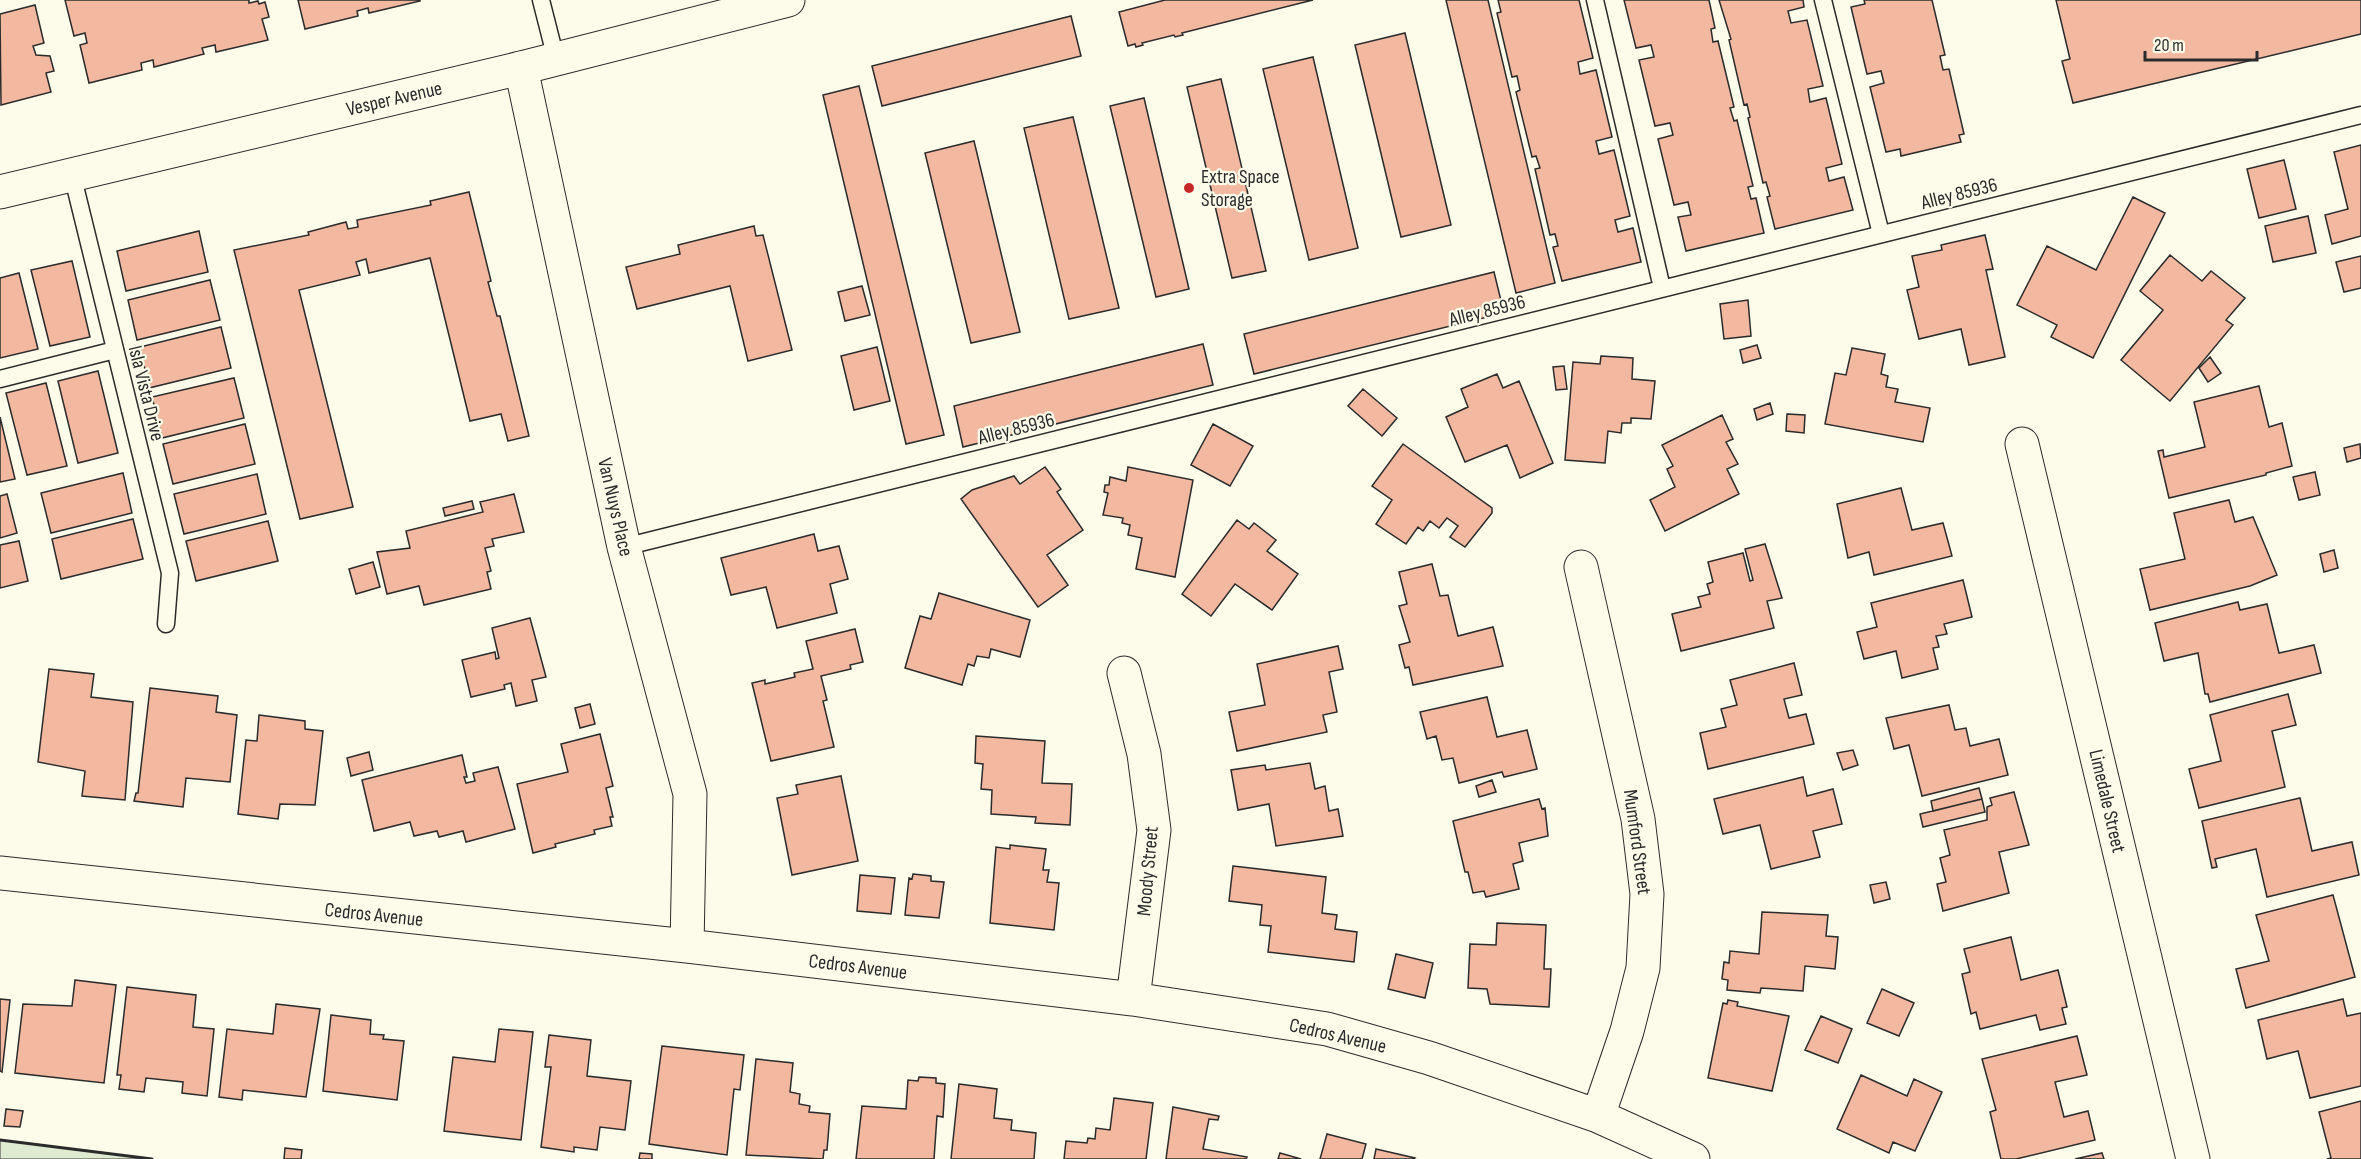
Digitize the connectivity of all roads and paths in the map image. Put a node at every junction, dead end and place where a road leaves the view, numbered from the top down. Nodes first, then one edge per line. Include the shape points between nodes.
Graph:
1 (541, 0) edge
2 (788, 0) edge
3 (1595, 0) edge
4 (1823, 0) edge
5 (556, 59) junction
6 (521, 68) junction
7 (2361, 114) edge
8 (72, 174) junction
9 (0, 192) edge
10 (1881, 234) junction
11 (1662, 288) junction
12 (115, 350) junction
13 (0, 379) edge
14 (2022, 444) dead end
15 (624, 547) junction
16 (1581, 567) dead end
17 (166, 624) dead end
18 (1124, 673) dead end
19 (0, 873) edge
20 (687, 946) junction
21 (1133, 999) junction
22 (1598, 1116) junction
23 (1693, 1159) edge
24 (2193, 1159) edge

1 - 5 lane
2 - 5 street, Vesper Avenue
3 - 11 lane
4 - 10 lane
5 - 6 street, Vesper Avenue
6 - 8 street, Vesper Avenue
6 - 15 street, Van Nuys Place
7 - 10 lane, Alley 85936
8 - 9 street, Vesper Avenue
8 - 12 lane, Isla Vista Drive
10 - 11 lane, Alley 85936
11 - 15 lane, Alley 85936
12 - 13 lane
12 - 17 lane, Isla Vista Drive via 170,573
14 - 24 street, Limedale Street
15 - 20 street, Van Nuys Place via 690,794
16 - 22 street, Mumford Street via 1638,819 1647,894 1643,968 1627,1031
18 - 21 street, Moody Street via 1144,754 1154,830
19 - 20 street, Cedros Avenue
20 - 21 street, Cedros Avenue
21 - 22 street, Cedros Avenue via 1326,1029 1429,1058
22 - 23 street, Cedros Avenue

